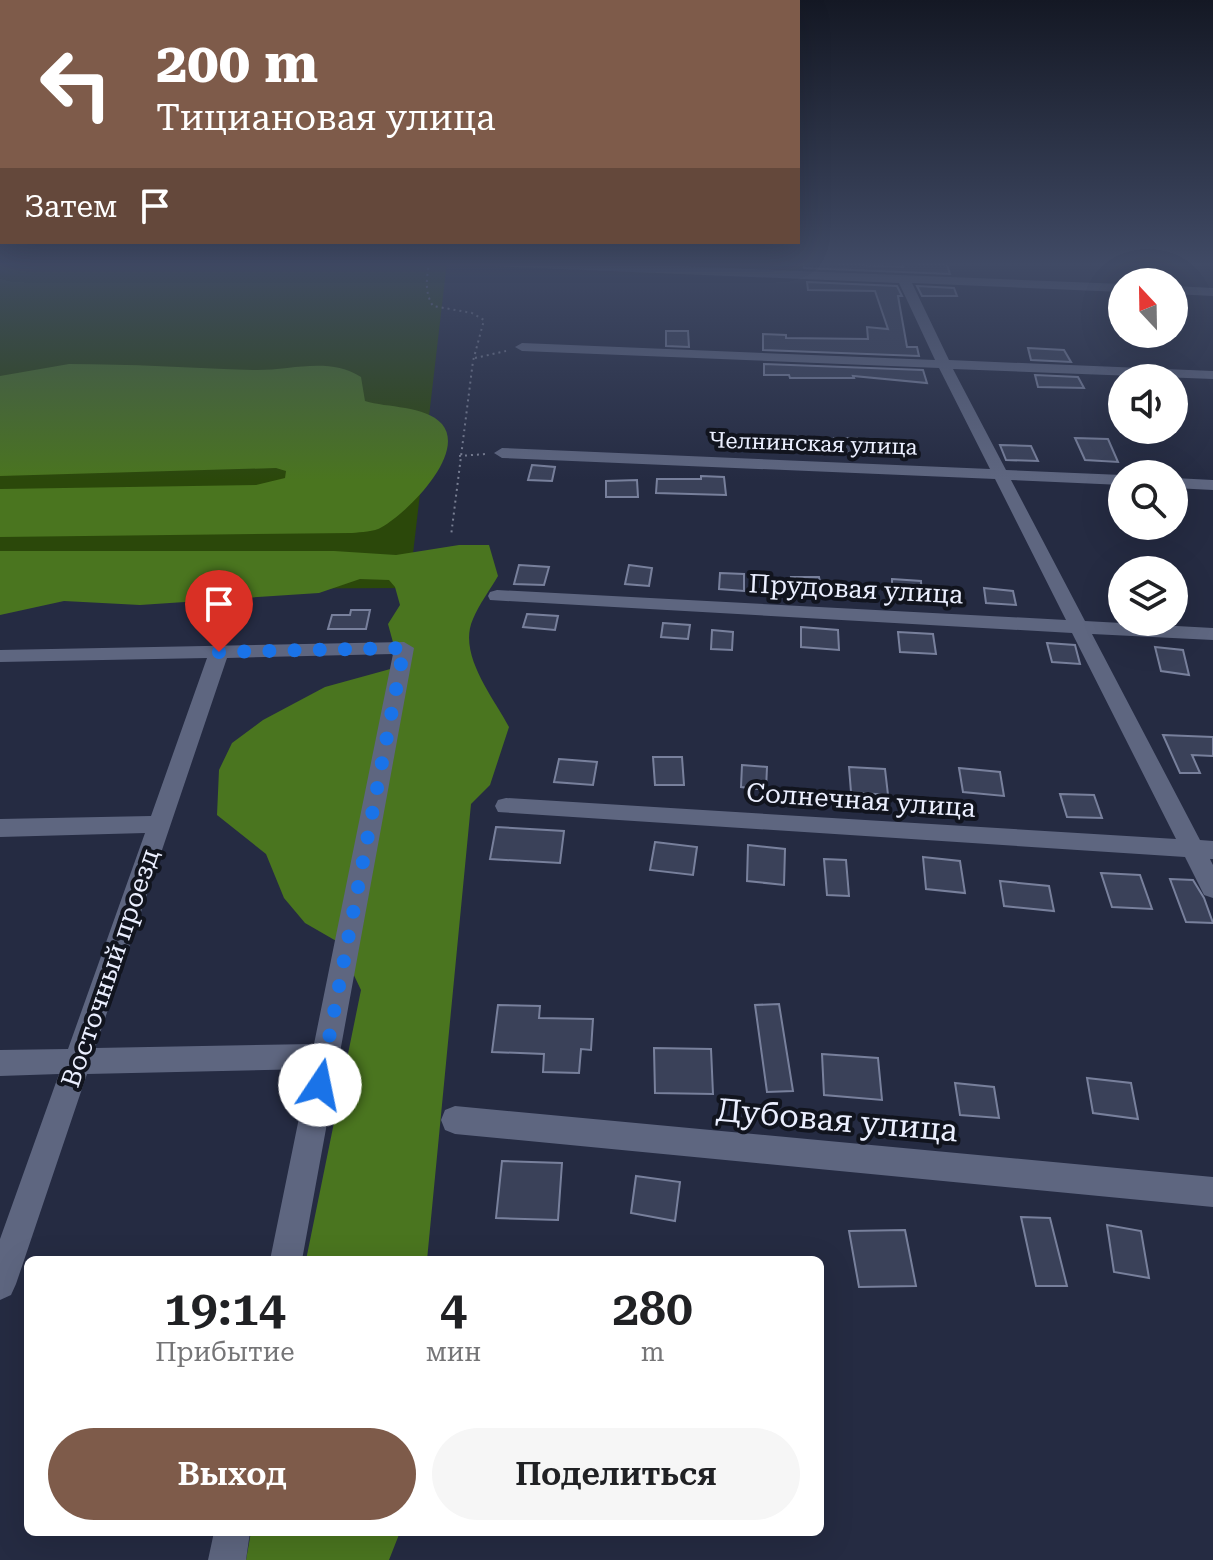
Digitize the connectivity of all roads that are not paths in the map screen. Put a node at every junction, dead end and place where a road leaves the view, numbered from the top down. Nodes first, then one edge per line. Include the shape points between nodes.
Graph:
1 (930, 335) edge
2 (522, 347) road end
3 (944, 365) junction
4 (1213, 375) edge
5 (502, 453) road end
6 (1000, 473) junction
7 (1108, 479) edge
8 (1188, 484) edge
9 (1213, 485) edge
10 (497, 596) dead end
11 (1077, 627) junction
12 (1213, 634) edge
13 (219, 652) junction
14 (0, 656) edge
15 (506, 806) dead end
16 (160, 824) junction
17 (0, 828) edge
18 (1203, 849) edge
19 (1213, 888) edge
20 (326, 1056) junction
21 (79, 1061) junction
22 (0, 1063) edge
23 (455, 1120) dead end
24 (1213, 1192) edge
25 (287, 1256) edge
26 (0, 1284) edge
27 (231, 1536) edge
28 (227, 1560) edge

1 - 3 street
2 - 3 street
3 - 4 street
3 - 6 street
5 - 6 street, Челнинская улица
6 - 7 street, Челнинская улица
6 - 11 street
8 - 9 street
10 - 11 street, Прудовая улица
11 - 12 street, Прудовая улица
11 - 18 street
13 - 14 street
13 - 16 street, Восточный проезд
13 - 20 street via 404,648
15 - 18 street, Солнечная улица
16 - 17 street
16 - 21 street, Восточный проезд
18 - 19 street
20 - 21 street
20 - 25 street
21 - 22 street
21 - 26 street, Восточный проезд
23 - 24 street, Дубовая улица
27 - 28 street

